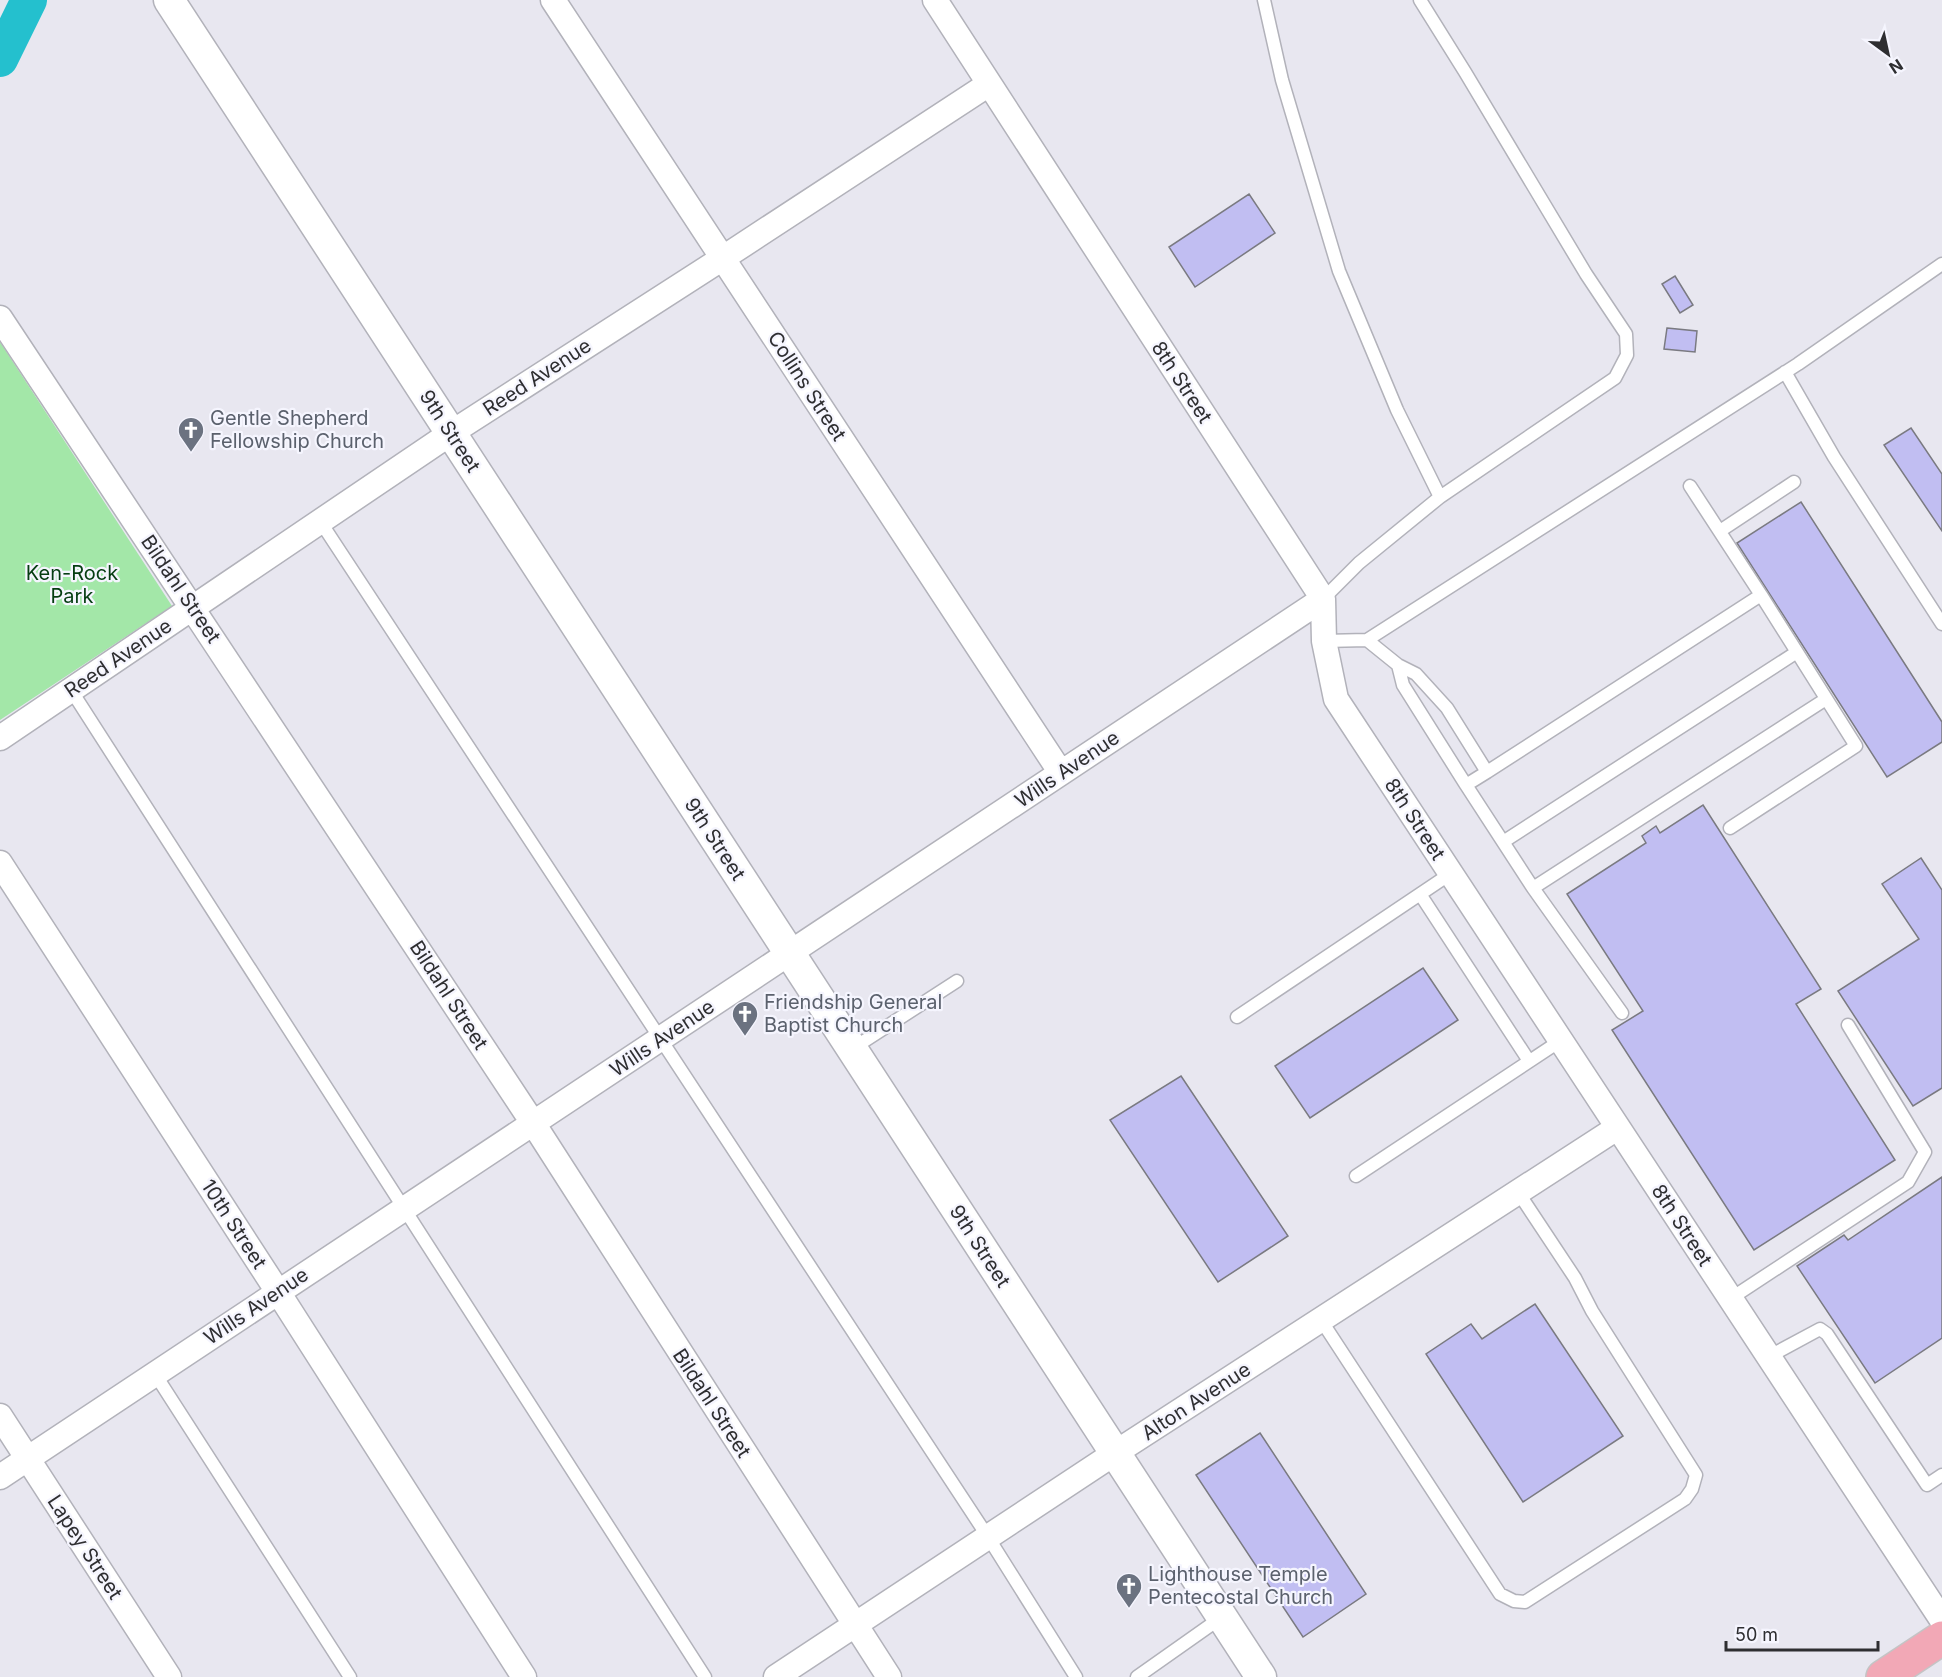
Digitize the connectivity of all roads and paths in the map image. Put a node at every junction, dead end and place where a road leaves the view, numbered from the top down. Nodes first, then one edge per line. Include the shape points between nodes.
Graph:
1 (170, 0) edge
2 (553, 0) edge
3 (935, 0) edge
4 (1264, 0) edge
5 (1420, 0) edge
6 (989, 84) junction
7 (723, 258) junction
8 (1942, 264) edge
9 (0, 318) edge
10 (1785, 372) junction
11 (451, 433) junction
12 (1794, 482) dead end
13 (1690, 486) dead end
14 (1440, 497) junction
15 (320, 521) junction
16 (1720, 531) junction
17 (1761, 595) junction
18 (1323, 599) junction
19 (193, 607) junction
20 (1942, 624) edge
21 (1367, 640) junction
22 (1324, 641) junction
23 (1797, 652) junction
24 (1398, 665) junction
25 (70, 690) junction
26 (1826, 699) junction
27 (0, 738) edge
28 (1487, 772) junction
29 (1061, 773) junction
30 (1466, 785) junction
31 (1730, 828) dead end
32 (1503, 842) junction
33 (0, 863) edge
34 (1450, 874) junction
35 (1533, 888) junction
36 (1420, 894) junction
37 (790, 953) junction
38 (957, 981) dead end
39 (1622, 1013) dead end
40 (1237, 1017) dead end
41 (1848, 1025) dead end
42 (661, 1038) junction
43 (1560, 1041) junction
44 (852, 1049) junction
45 (1529, 1061) junction
46 (533, 1123) junction
47 (1617, 1128) junction
48 (1356, 1176) dead end
49 (1518, 1192) junction
50 (404, 1209) junction
51 (279, 1292) junction
52 (1730, 1299) junction
53 (1321, 1320) junction
54 (1768, 1357) junction
55 (155, 1374) junction
56 (0, 1416) edge
57 (1115, 1453) junction
58 (28, 1458) junction
59 (1942, 1475) edge
60 (0, 1477) edge
61 (988, 1537) junction
62 (1222, 1617) junction
63 (1942, 1620) edge
64 (854, 1625) junction
65 (1942, 1638) edge
66 (1255, 1675) edge
67 (169, 1677) edge
68 (350, 1677) edge
69 (524, 1677) edge
70 (705, 1677) edge
71 (777, 1677) edge
72 (889, 1677) edge
73 (1076, 1677) edge
74 (1137, 1677) edge
75 (1883, 1677) edge

1 - 11 street, 9th Street
2 - 7 street, Collins Street
3 - 6 street, 8th Street
4 - 14 lane via 1282,80 1339,271 1397,410
5 - 14 lane via 1626,334 1627,355 1615,378
6 - 7 street, Reed Avenue
6 - 18 street, 8th Street
7 - 11 street, Reed Avenue
7 - 29 street, Collins Street
8 - 10 lane
9 - 19 street, Bildahl Street
10 - 20 lane
10 - 21 lane
11 - 15 street, Reed Avenue
11 - 37 street, 9th Street
12 - 16 lane
13 - 16 lane
14 - 18 lane via 1359,562
15 - 19 street, Reed Avenue
15 - 42 lane
16 - 17 lane
17 - 23 lane
17 - 28 lane
18 - 22 street, 8th Street
18 - 29 street, Wills Avenue
19 - 25 street, Reed Avenue
19 - 46 street, Bildahl Street
21 - 22 lane
21 - 24 lane
22 - 34 street, 8th Street via 1336,699
23 - 26 lane
23 - 32 lane
24 - 28 lane via 1416,674 1447,708
24 - 30 lane via 1403,685
25 - 27 street, Reed Avenue
25 - 50 lane
26 - 31 lane via 1856,746
26 - 35 lane
28 - 30 lane
29 - 37 street, Wills Avenue
30 - 32 lane
32 - 35 lane
33 - 51 street, 10th Street
34 - 36 lane
34 - 43 street, 8th Street
35 - 39 lane
36 - 40 lane
36 - 45 lane
37 - 42 street, Wills Avenue
37 - 44 street, 9th Street
38 - 44 lane
41 - 52 lane via 1925,1152 1908,1182
42 - 46 street, Wills Avenue
42 - 61 lane
43 - 45 lane
43 - 47 street, 8th Street
44 - 57 street, 9th Street
45 - 48 lane
46 - 50 street, Wills Avenue
46 - 64 street, Bildahl Street
47 - 49 street, Alton Avenue
47 - 52 street, 8th Street
49 - 53 street, Alton Avenue
49 - 53 lane via 1696,1475 1692,1489 1676,1505 1525,1602 1500,1594
50 - 51 street, Wills Avenue
50 - 70 lane
51 - 55 street, Wills Avenue
51 - 69 street, 10th Street
52 - 54 street, 8th Street
53 - 57 street, Alton Avenue
54 - 59 lane via 1820,1329 1927,1485
54 - 63 street, 8th Street
55 - 58 street, Wills Avenue
55 - 68 lane
56 - 58 street, Lapey Street
57 - 61 street, Alton Avenue
57 - 62 street, 9th Street
58 - 60 street, Wills Avenue
58 - 67 street, Lapey Street
61 - 64 street, Alton Avenue
61 - 73 lane
62 - 66 street, 9th Street
62 - 74 lane
64 - 71 street, Alton Avenue
64 - 72 street, Bildahl Street
65 - 75 main road

